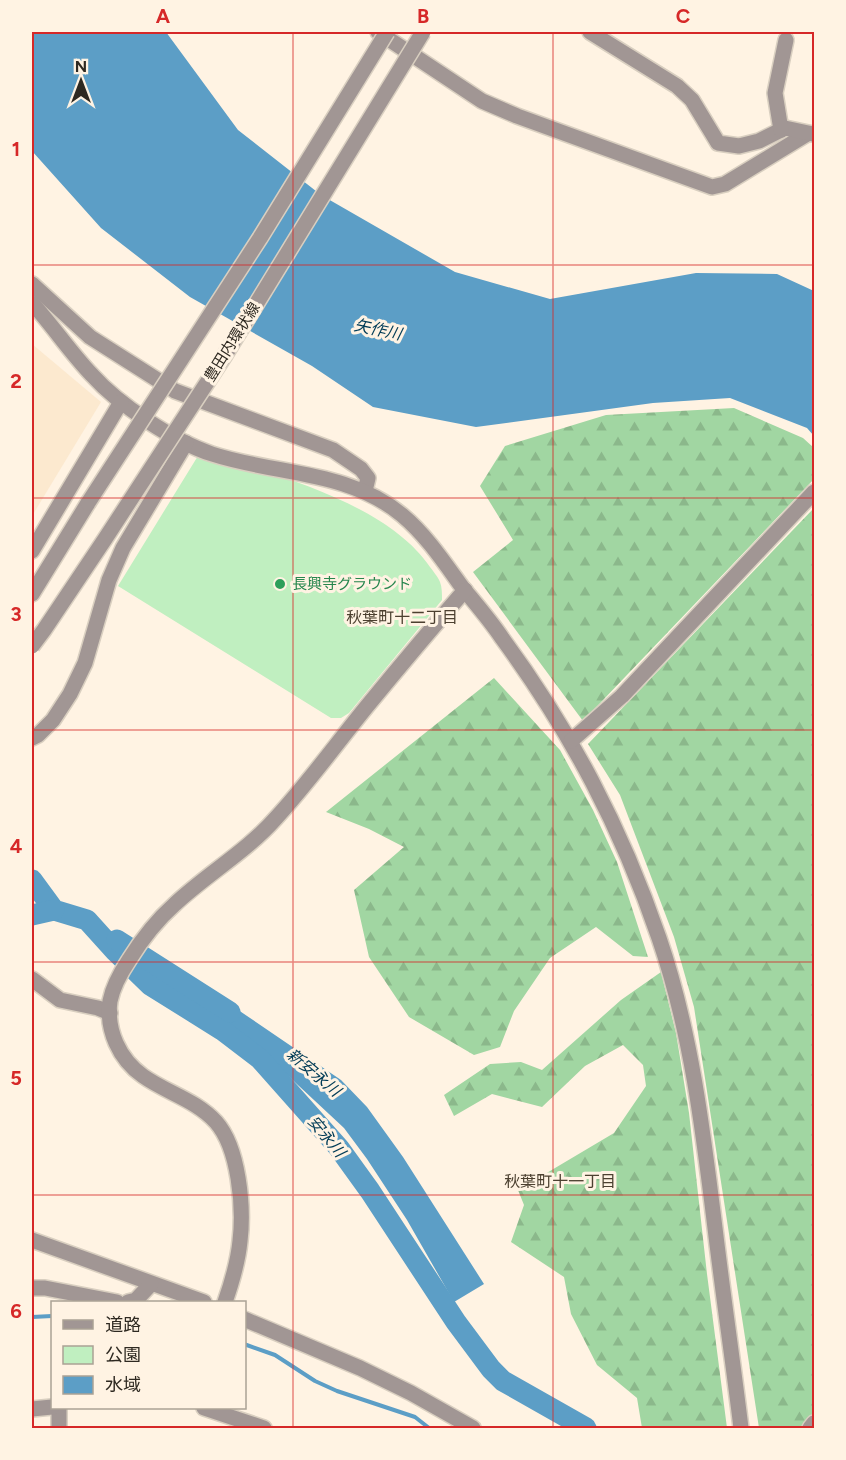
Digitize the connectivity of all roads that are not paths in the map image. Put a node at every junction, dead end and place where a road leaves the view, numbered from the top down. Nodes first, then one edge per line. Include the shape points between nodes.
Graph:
1 (378, 32) edge
2 (387, 32) edge
3 (423, 32) edge
4 (590, 32) edge
5 (786, 40) dead end
6 (781, 130) junction
7 (811, 134) edge
8 (32, 284) edge
9 (32, 303) edge
10 (121, 402) junction
11 (186, 443) junction
12 (365, 491) junction
13 (814, 492) edge
14 (32, 551) edge
15 (465, 590) junction
16 (32, 594) edge
17 (32, 646) edge
18 (32, 738) edge
19 (571, 741) junction
20 (32, 979) edge
21 (110, 1013) junction
22 (32, 1240) edge
23 (151, 1284) junction
24 (32, 1288) edge
25 (112, 1301) edge
26 (132, 1301) edge
27 (201, 1301) edge
28 (225, 1301) edge
29 (246, 1320) edge
30 (51, 1407) edge
31 (32, 1409) edge
32 (59, 1409) edge
33 (210, 1409) edge
34 (814, 1423) edge
35 (59, 1428) edge
36 (264, 1428) edge
37 (473, 1428) edge
38 (741, 1428) edge
39 (810, 1428) edge

1 - 7 street via 482,101 712,188
2 - 16 street, bridge
3 - 17 street, 豊田内環状線, bridge via 225,355
4 - 6 street via 676,86 692,100 718,143 739,146
5 - 6 street via 775,93
6 - 7 street
8 - 12 street via 90,337 175,391 333,450 361,469 368,478
9 - 10 street via 92,376
10 - 11 street
10 - 14 street
11 - 12 street via 212,454 330,479
11 - 18 street via 123,548 109,580 85,663 70,694 53,720
12 - 15 street via 402,514
13 - 19 street via 622,696
15 - 19 street via 525,669
15 - 21 street via 274,821 176,903 141,941 120,973
19 - 38 street via 625,849 660,939 678,1006 700,1105
20 - 21 street via 60,1000
21 - 28 street via 111,1033 128,1062 142,1076 209,1116 228,1142 236,1170 240,1240
22 - 23 street
23 - 26 street
23 - 27 street
24 - 25 street
29 - 37 street via 360,1368
30 - 31 street
32 - 35 street
33 - 36 street
34 - 39 street

